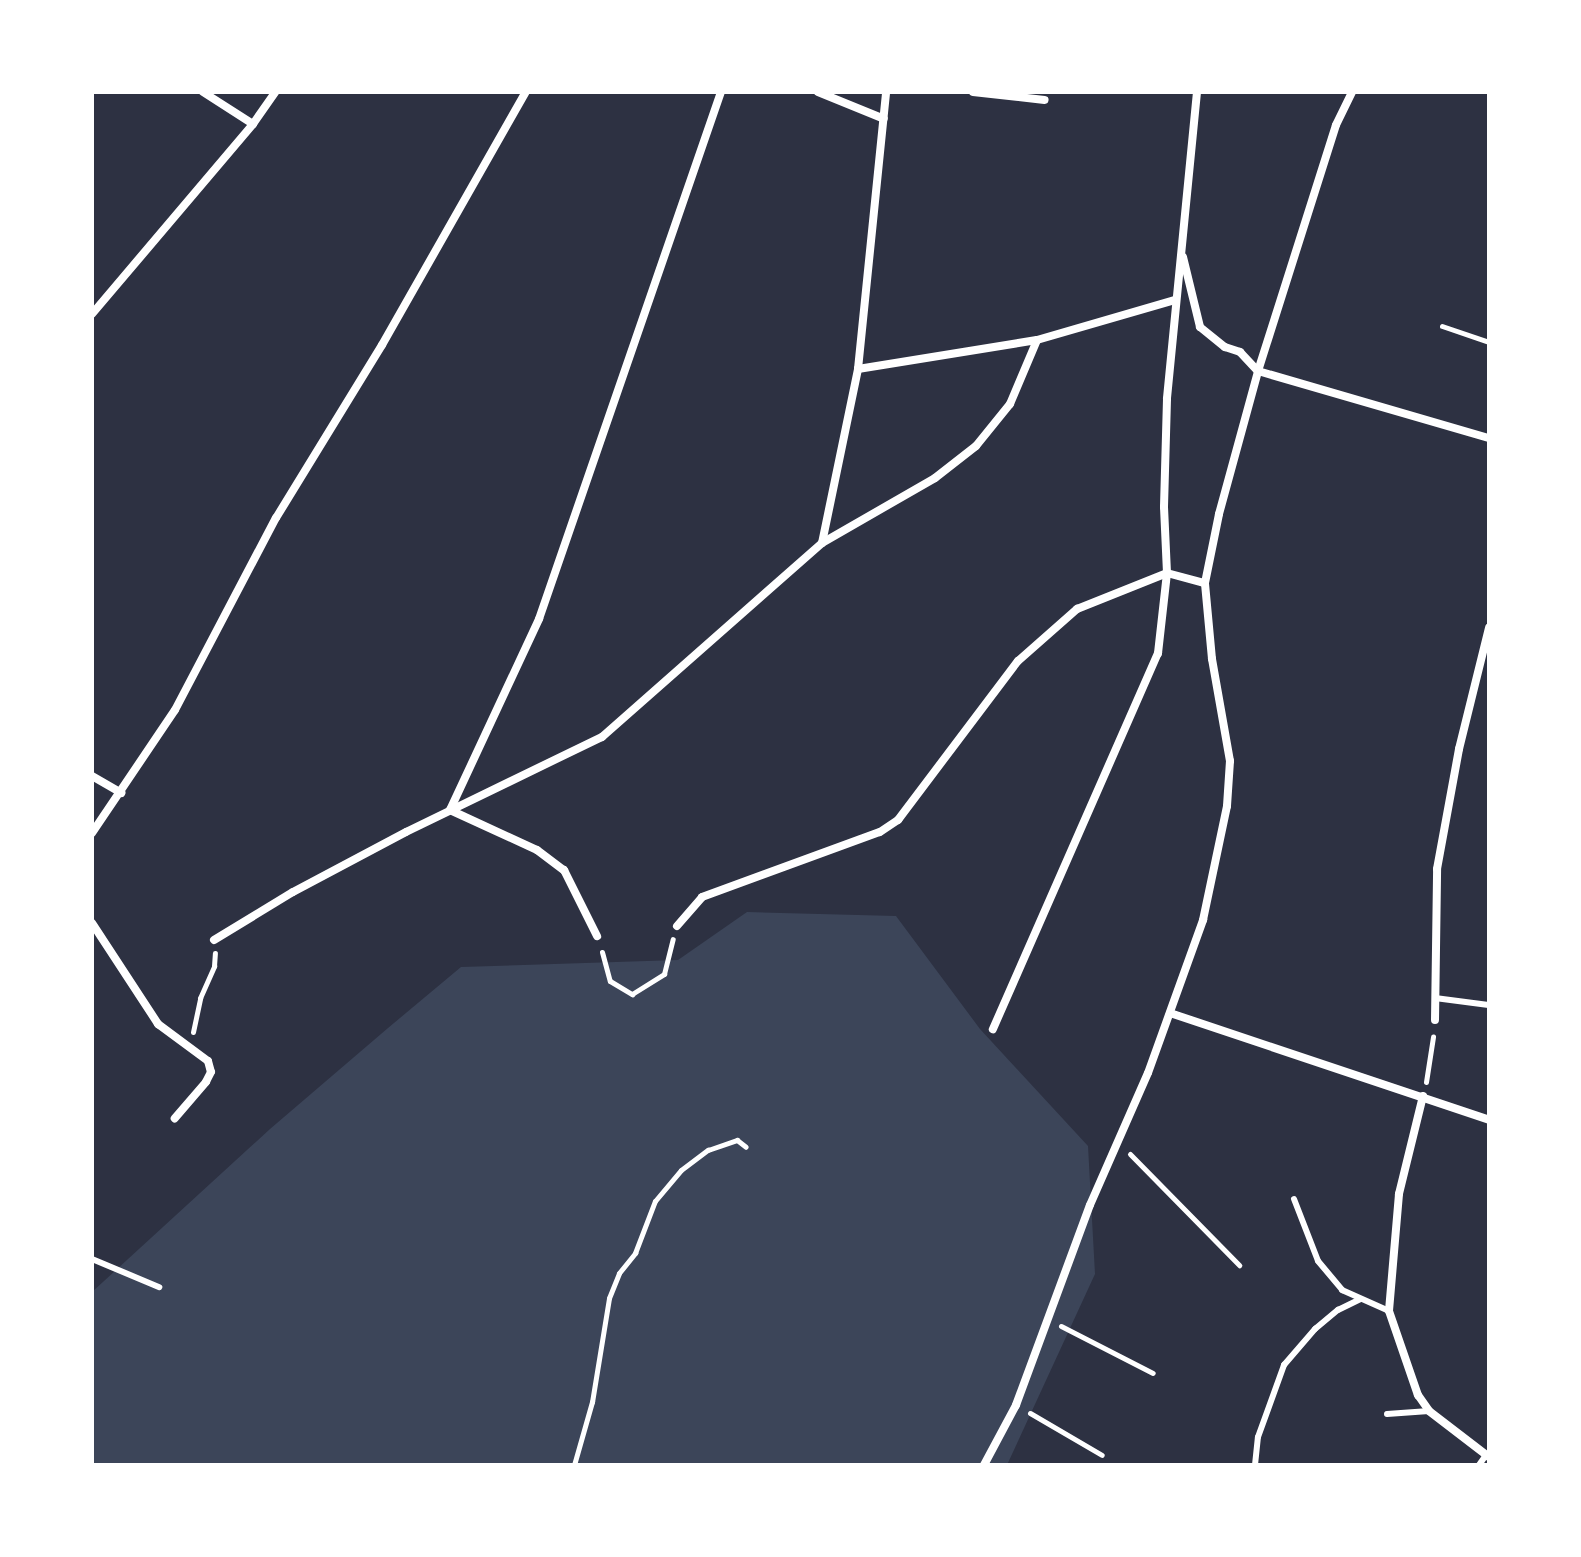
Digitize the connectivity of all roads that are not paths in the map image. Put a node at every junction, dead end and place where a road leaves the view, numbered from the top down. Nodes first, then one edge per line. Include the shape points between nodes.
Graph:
1 (203, 92) edge
2 (275, 92) edge
3 (526, 92) edge
4 (721, 92) edge
5 (818, 92) edge
6 (886, 92) edge
7 (973, 92) edge
8 (1197, 92) edge
9 (1352, 92) edge
10 (1045, 100) dead end
11 (884, 119) junction
12 (253, 124) junction
13 (1182, 253) junction
14 (1175, 300) junction
15 (92, 314) edge
16 (1037, 340) junction
17 (858, 369) junction
18 (1258, 371) junction
19 (1489, 438) edge
20 (822, 543) junction
21 (1167, 573) junction
22 (1205, 583) junction
23 (1489, 628) edge
24 (92, 776) edge
25 (121, 793) junction
26 (450, 810) junction
27 (92, 833) edge
28 (92, 923) edge
29 (677, 926) road end
30 (597, 936) road end
31 (214, 940) dead end
32 (1435, 998) junction
33 (1489, 1005) edge
34 (1170, 1013) junction
35 (1435, 1020) road end
36 (993, 1029) dead end
37 (1423, 1096) junction
38 (175, 1118) dead end
39 (1489, 1120) edge
40 (1294, 1199) dead end
41 (92, 1259) edge
42 (159, 1287) dead end
43 (1361, 1299) junction
44 (1389, 1311) junction
45 (1429, 1411) junction
46 (1387, 1414) dead end
47 (1488, 1456) edge
48 (984, 1465) edge
49 (1255, 1465) edge
50 (1479, 1465) edge

1 - 12 street
2 - 12 street
3 - 25 street via 276,518 175,710
4 - 26 street via 539,619
5 - 11 street
6 - 11 street
7 - 10 street
8 - 13 street
9 - 18 street via 1336,125
11 - 17 street
12 - 15 street
13 - 14 street
13 - 18 street via 1200,327 1240,352
14 - 16 street
14 - 21 street via 1165,476
16 - 17 street
16 - 20 street via 1010,404 976,446 935,478
17 - 20 street
18 - 19 street
18 - 22 street
20 - 26 street via 602,737
21 - 22 street
21 - 29 street via 1077,609 1018,661 898,820 880,832 702,897
21 - 36 street via 1158,653
22 - 34 street via 1230,761 1227,806 1203,920
23 - 32 street via 1437,869
24 - 25 street
25 - 27 street
26 - 30 street via 537,850 564,870
26 - 31 street
28 - 38 street via 158,1024 208,1061 211,1072
32 - 33 lane
32 - 35 street
34 - 37 street
34 - 48 street via 1090,1205 1016,1405
37 - 39 street
37 - 44 street via 1399,1194
40 - 43 lane via 1318,1261 1342,1290
41 - 42 lane
43 - 44 lane
43 - 49 lane via 1315,1329 1284,1365 1258,1437
44 - 45 street via 1418,1395
45 - 46 lane
45 - 47 street
47 - 50 lane

